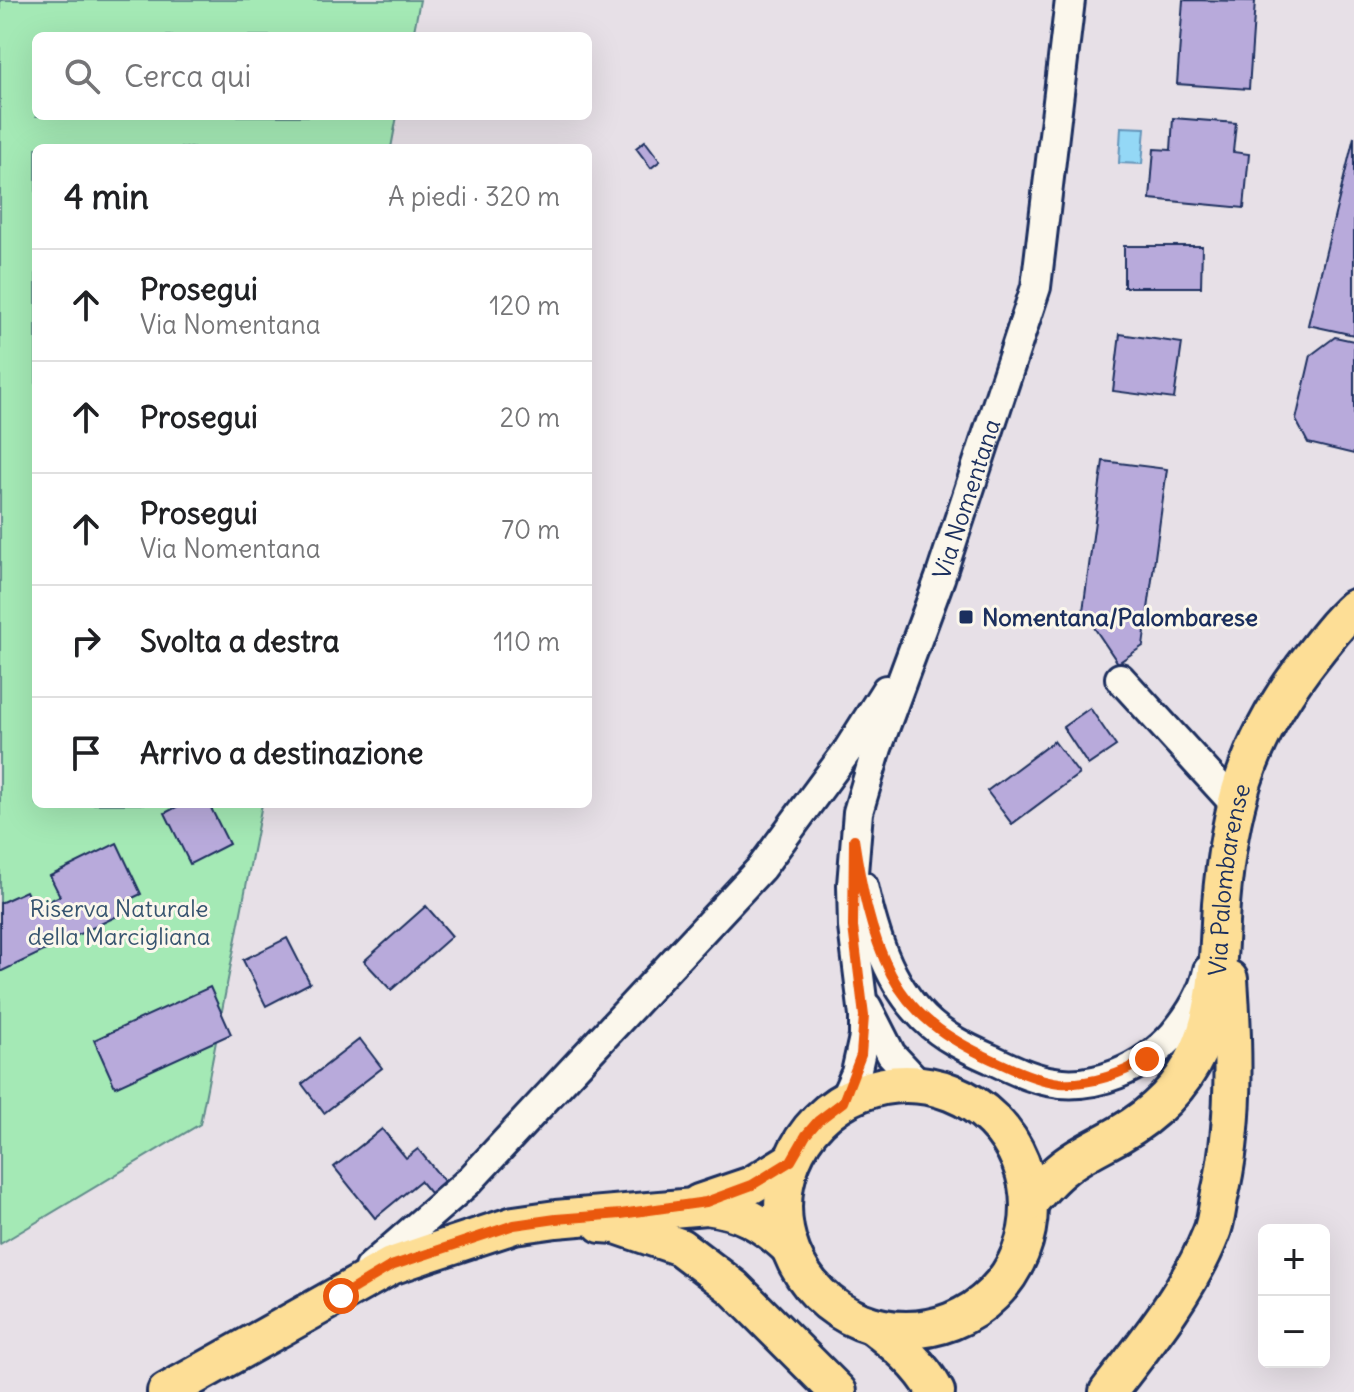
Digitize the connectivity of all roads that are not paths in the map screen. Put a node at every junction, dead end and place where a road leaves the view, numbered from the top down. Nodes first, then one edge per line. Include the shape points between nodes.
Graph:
1 (1070, 0) edge
2 (940, 578) junction
3 (1354, 608) edge
4 (1120, 678) dead end
5 (1235, 804) junction
6 (854, 839) junction
7 (1222, 890) junction
8 (861, 991) junction
9 (920, 1085) junction
10 (843, 1102) junction
11 (1104, 1142) junction
12 (1012, 1144) junction
13 (791, 1161) junction
14 (1029, 1203) junction
15 (684, 1206) junction
16 (556, 1219) junction
17 (789, 1247) junction
18 (315, 1309) junction
19 (963, 1316) junction
20 (873, 1326) junction
21 (166, 1392) edge
22 (838, 1392) edge
23 (936, 1392) edge
24 (943, 1392) edge
25 (1108, 1392) edge

1 - 2 street, Via Nomentana via 1036,287
2 - 6 street, Via Nomentana via 877,748
2 - 18 street via 883,695 761,868 469,1181
3 - 5 main road, Via Palombarense via 1311,657 1265,725
4 - 5 street
5 - 7 main road, Via Palombarense
6 - 7 street via 881,950 908,1001 967,1049 1051,1082 1126,1071 1164,1044 1206,981
6 - 8 street, Via Nomentana via 853,927
7 - 11 main road, Via Palombarense via 1215,985 1200,1050 1170,1094 1146,1117
7 - 25 main road via 1233,1028 1230,1140 1212,1232 1158,1327
8 - 9 street, Via Nomentana via 891,1054
8 - 10 street, Via Nomentana via 861,1055
9 - 10 main road via 874,1089
9 - 12 main road via 981,1110
10 - 13 main road via 818,1121
11 - 12 main road, Via Palombarense via 1056,1152
11 - 14 main road, Via Palombarense via 1063,1167
12 - 14 main road
13 - 15 main road via 752,1185
13 - 17 main road via 782,1209
14 - 19 main road via 1027,1233 1014,1266 995,1293
15 - 16 main road
15 - 17 main road via 727,1208 748,1215
16 - 18 main road via 514,1225 391,1266
16 - 22 main road via 616,1225 680,1247 734,1288
17 - 20 main road via 802,1274 822,1297
18 - 21 main road
19 - 20 main road via 911,1331
19 - 24 main road via 947,1353
20 - 23 main road via 910,1357

